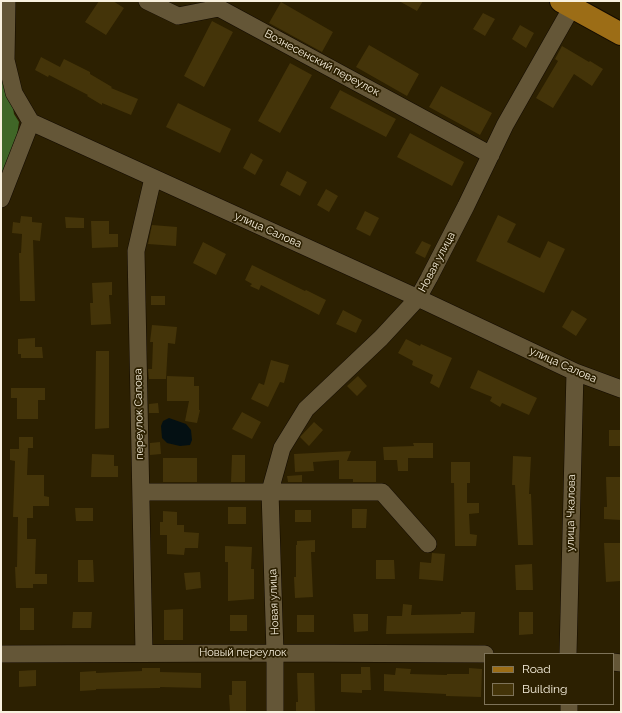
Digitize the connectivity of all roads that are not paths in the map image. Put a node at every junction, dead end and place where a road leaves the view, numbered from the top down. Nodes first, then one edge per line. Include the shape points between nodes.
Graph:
1 (7, 1) edge
2 (147, 1) edge
3 (567, 4) edge
4 (621, 34) edge
5 (31, 122) junction
6 (491, 155) junction
7 (153, 178) junction
8 (1, 199) edge
9 (418, 298) junction
10 (575, 372) junction
11 (621, 389) edge
12 (270, 491) junction
13 (141, 492) junction
14 (428, 544) dead end
15 (144, 653) junction
16 (275, 653) junction
17 (568, 653) edge
18 (1, 654) edge
19 (484, 654) edge
20 (275, 712) edge

1 - 5 street via 6,60 14,93
2 - 6 street, Вознесенский переулок via 178,16 219,8
3 - 4 main road
3 - 6 street, Новая улица
5 - 7 street, улица Салова
5 - 8 street
6 - 9 street, Новая улица
7 - 9 street, улица Салова
7 - 13 street, переулок Салова via 136,251
9 - 10 street, улица Салова
9 - 12 street, Новая улица via 381,338 306,409 282,448
10 - 11 street, улица Салова
10 - 17 street, улица Чкалова
12 - 13 street
12 - 14 street via 382,492
12 - 16 street, Новая улица
13 - 15 street, переулок Салова
15 - 16 street, Новый переулок
15 - 18 street, Новый переулок
16 - 19 street, Новый переулок
16 - 20 street, Новая улица

